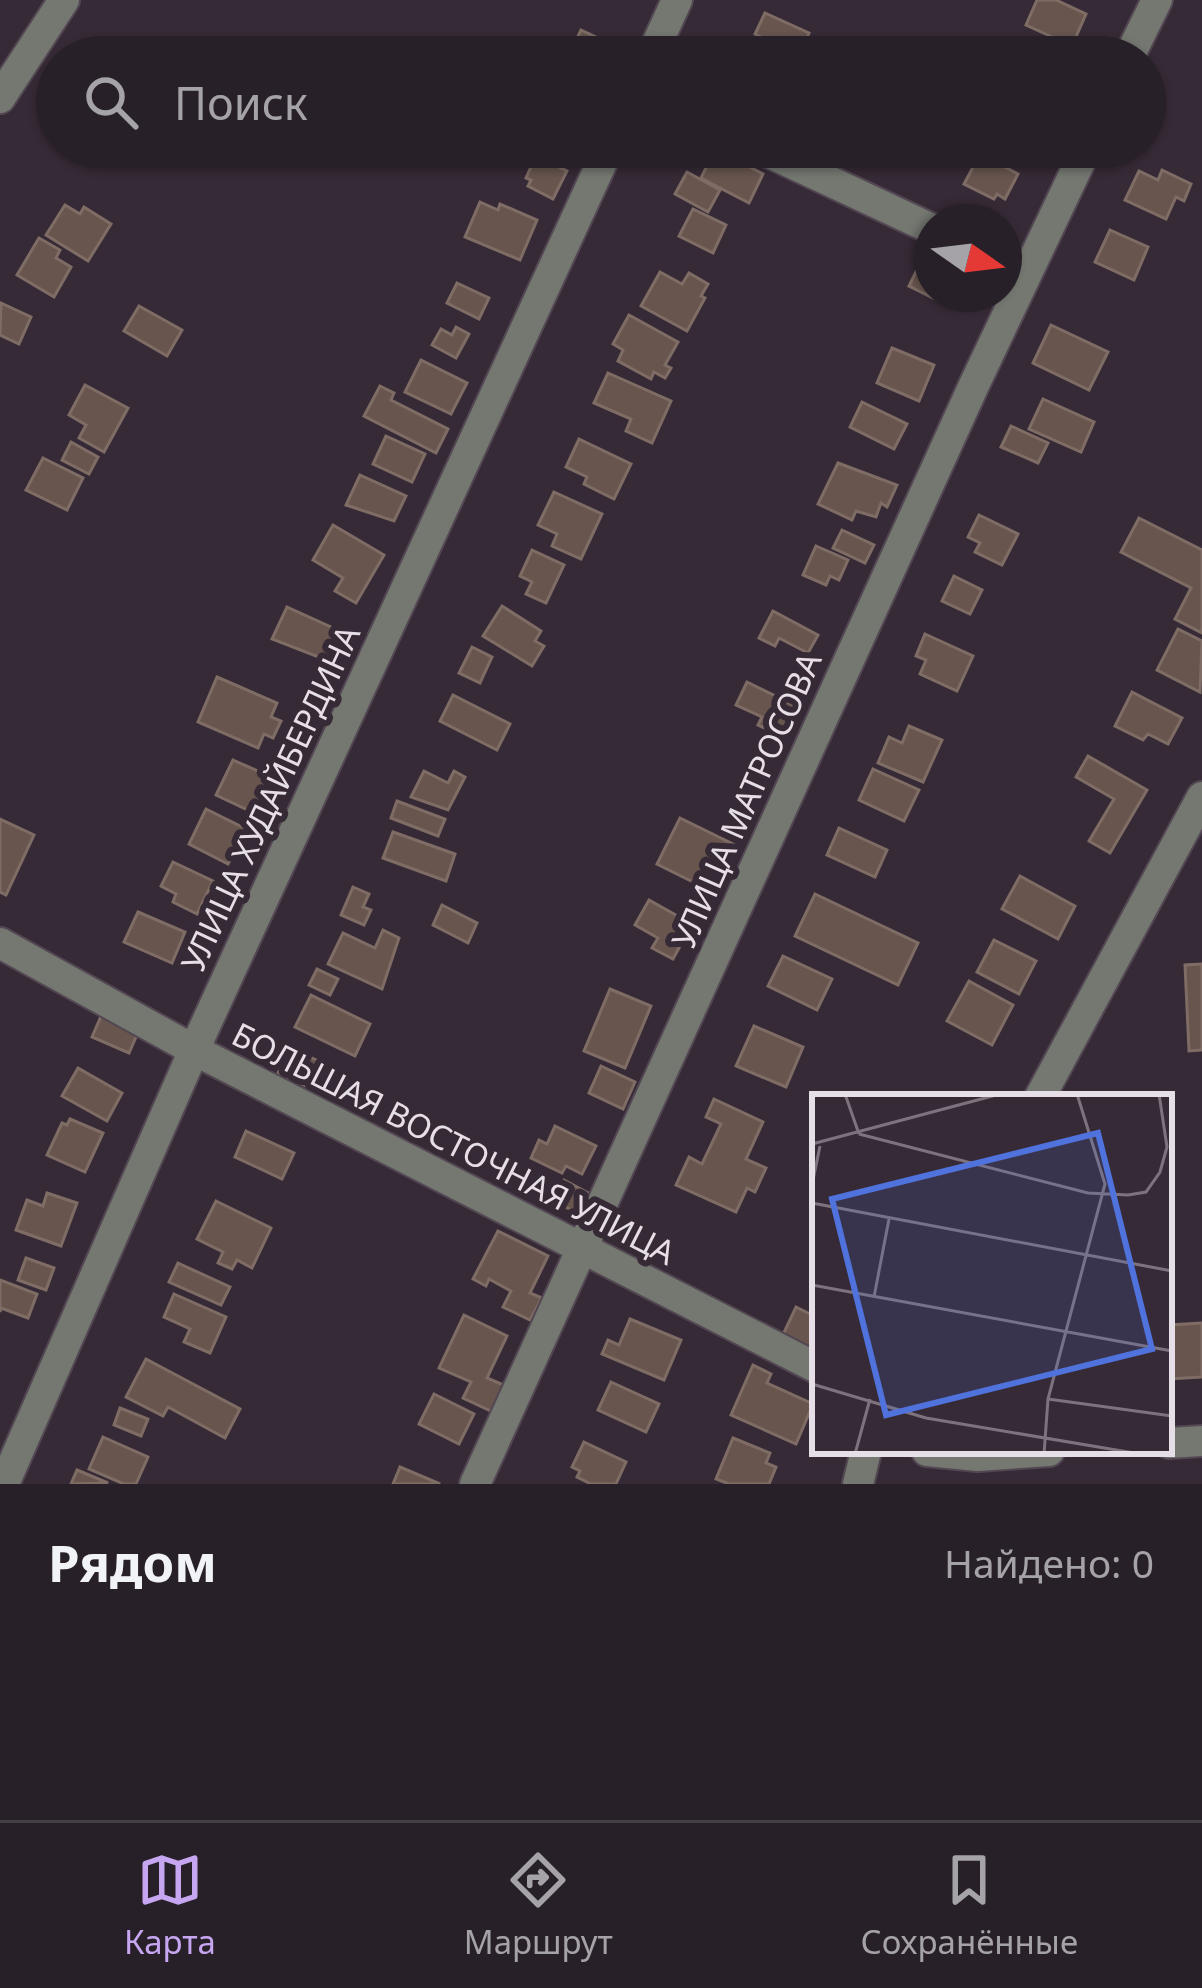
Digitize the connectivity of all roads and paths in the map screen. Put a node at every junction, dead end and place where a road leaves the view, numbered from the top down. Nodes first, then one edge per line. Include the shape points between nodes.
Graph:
1 (64, 0) edge
2 (677, 0) edge
3 (1156, 0) edge
4 (40, 36) edge
5 (661, 36) edge
6 (1140, 36) edge
7 (36, 43) edge
8 (0, 98) edge
9 (599, 168) edge
10 (802, 168) edge
11 (1075, 168) edge
12 (914, 221) edge
13 (1022, 256) edge
14 (996, 312) edge
15 (1202, 797) edge
16 (0, 943) edge
17 (194, 1050) junction
18 (1042, 1094) edge
19 (583, 1249) junction
20 (812, 1365) edge
21 (1202, 1441) edge
22 (1172, 1443) edge
23 (865, 1454) edge
24 (958, 1454) edge
25 (1006, 1454) edge
26 (4, 1484) edge
27 (475, 1484) edge
28 (858, 1484) edge

1 - 4 street
2 - 5 street
3 - 6 street
7 - 8 street
9 - 17 street, УЛИЦА ХУДАЙБЕРДИНА
10 - 12 street
11 - 13 street, УЛИЦА МАТРОСОВА
14 - 19 street, УЛИЦА МАТРОСОВА
15 - 18 street
16 - 17 street, БОЛЬШАЯ ВОСТОЧНАЯ УЛИЦА
17 - 19 street, БОЛЬШАЯ ВОСТОЧНАЯ УЛИЦА
17 - 26 street, УЛИЦА ХУДАЙБЕРДИНА
19 - 20 street, БОЛЬШАЯ ВОСТОЧНАЯ УЛИЦА
19 - 27 street, УЛИЦА МАТРОСОВА
21 - 22 street
23 - 28 street
24 - 25 street

